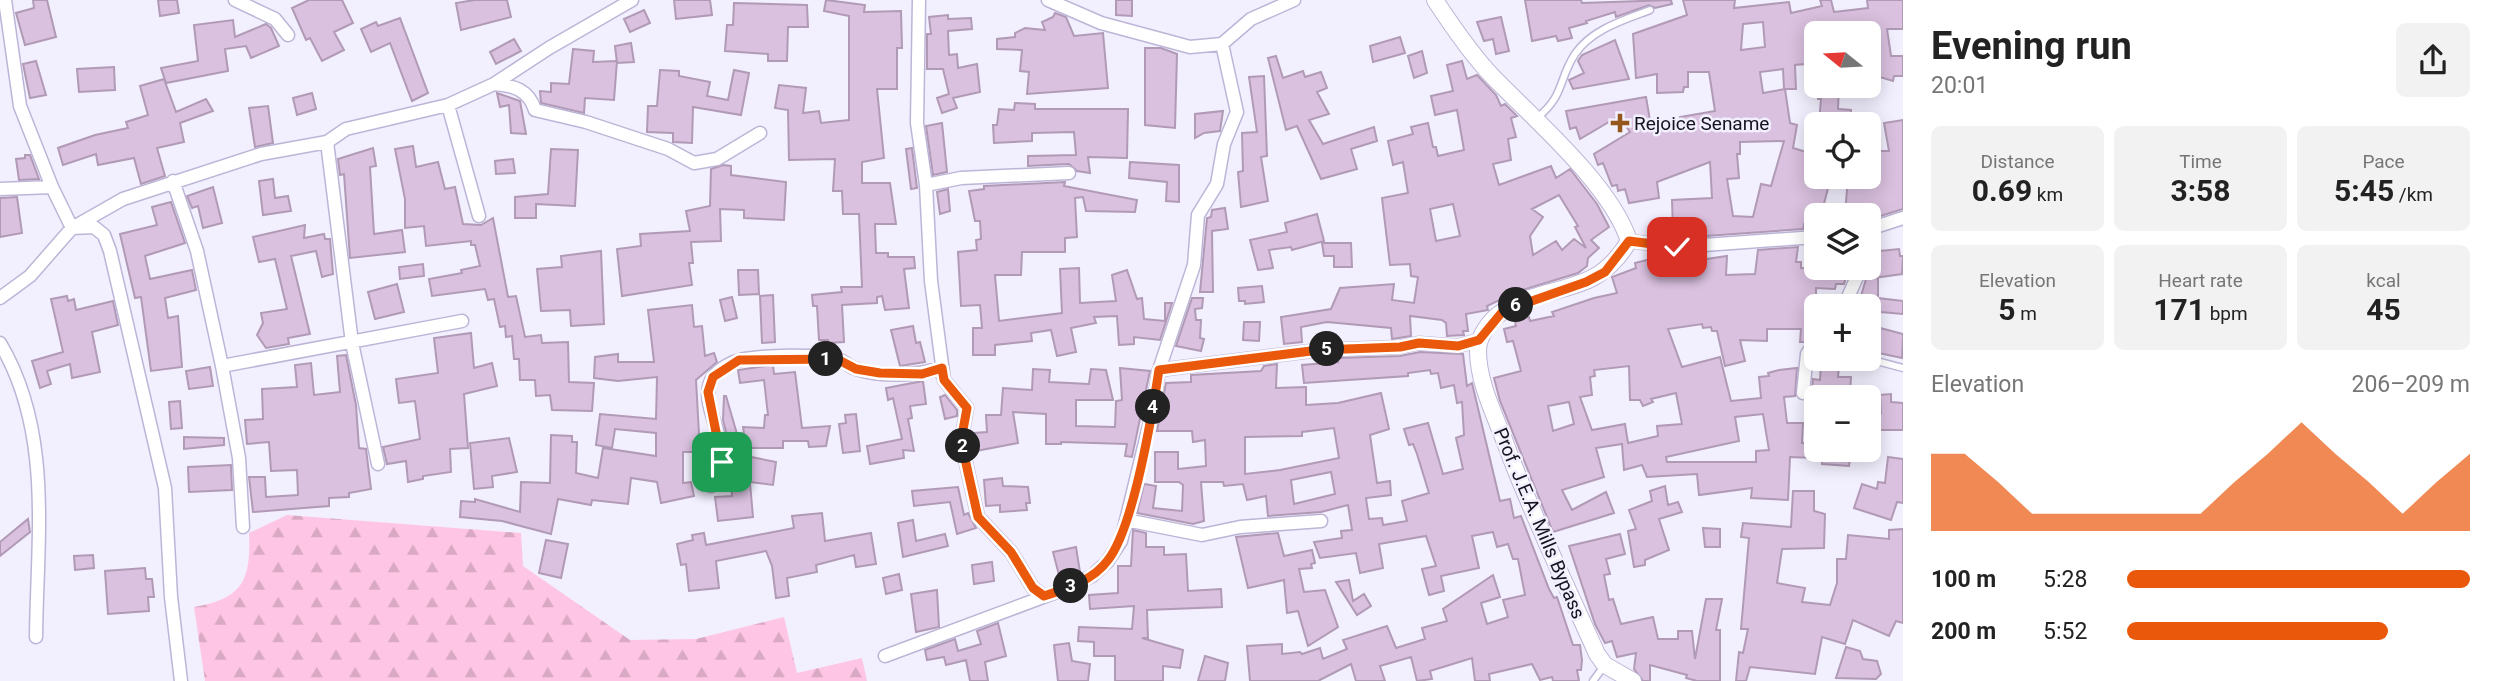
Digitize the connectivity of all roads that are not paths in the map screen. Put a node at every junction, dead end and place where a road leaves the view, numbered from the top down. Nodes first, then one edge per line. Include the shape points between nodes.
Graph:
1 (5, 0) edge
2 (236, 0) edge
3 (632, 0) edge
4 (919, 0) edge
5 (1048, 0) edge
6 (1294, 0) edge
7 (1435, 0) edge
8 (1650, 10) dead end
9 (288, 35) dead end
10 (1222, 44) junction
11 (494, 84) junction
12 (448, 105) junction
13 (1535, 120) junction
14 (760, 133) dead end
15 (327, 142) junction
16 (1069, 173) dead end
17 (173, 181) junction
18 (926, 185) junction
19 (52, 187) junction
20 (0, 189) edge
21 (479, 216) dead end
22 (1903, 218) edge
23 (72, 228) junction
24 (1881, 228) edge
25 (1804, 238) edge
26 (1629, 241) junction
27 (0, 298) edge
28 (463, 321) dead end
29 (1479, 340) junction
30 (0, 343) edge
31 (352, 343) junction
32 (1881, 362) edge
33 (222, 366) junction
34 (942, 368) junction
35 (1903, 368) edge
36 (1159, 370) junction
37 (1805, 371) edge
38 (1803, 393) dead end
39 (378, 464) dead end
40 (711, 486) dead end
41 (1126, 520) junction
42 (1321, 521) dead end
43 (243, 527) dead end
44 (1044, 596) junction
45 (36, 637) dead end
46 (885, 656) dead end
47 (1605, 665) junction
48 (181, 681) edge
49 (1593, 681) edge
50 (1633, 681) edge

1 - 19 street via 20,106
2 - 9 street via 275,19
3 - 11 street
4 - 18 street via 917,123
5 - 10 street via 1101,23 1174,44
6 - 10 street via 1251,19
7 - 13 street via 1491,74
8 - 13 lane via 1611,25 1587,42 1575,54 1553,105
10 - 36 street via 1237,112 1224,144 1217,184 1198,215 1194,265
11 - 12 street
11 - 14 street via 515,86 535,110 563,114 668,149 694,163 717,159
12 - 15 street via 346,129
12 - 21 street
13 - 26 street via 1606,200
15 - 17 street via 261,154
15 - 31 street
16 - 18 street via 961,178
17 - 23 street via 123,199
17 - 33 street via 198,251
18 - 34 street
19 - 20 street
19 - 23 street
22 - 24 street
23 - 27 street via 30,276
23 - 48 street via 94,227 104,234 110,251 165,488
25 - 26 street via 1677,247
26 - 29 street via 1605,272 1503,311
28 - 31 street
29 - 36 street via 1458,346 1419,343 1319,350
29 - 47 street, Prof. J.E.A. Mills Bypass via 1484,380 1522,490
30 - 45 street via 26,399 38,464
31 - 33 street
31 - 39 street
32 - 35 lane
33 - 43 street via 239,458
34 - 40 street via 922,374 880,373 856,369 837,359 800,357 729,364 713,377 708,392 722,452
34 - 44 street via 944,380 967,408 961,441 978,517
36 - 41 street
37 - 38 street
41 - 42 street via 1202,535 1240,527
41 - 44 street via 1121,541 1107,562 1091,576
44 - 46 street
47 - 49 lane
47 - 50 street

